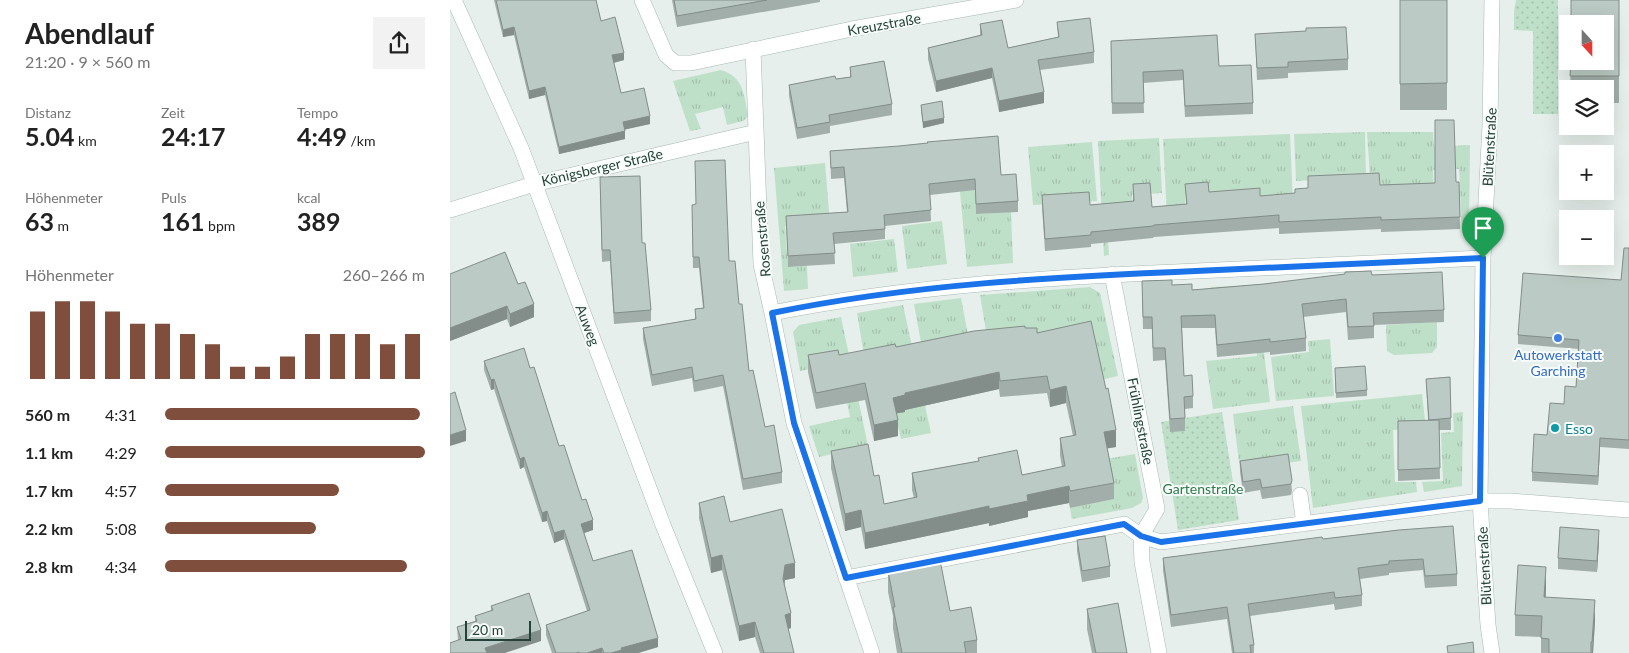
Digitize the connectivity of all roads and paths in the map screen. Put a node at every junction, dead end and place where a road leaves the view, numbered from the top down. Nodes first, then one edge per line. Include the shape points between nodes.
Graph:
1 (454, 0) edge
2 (642, 0) edge
3 (1016, 0) edge
4 (1492, 0) edge
5 (753, 49) junction
6 (756, 132) junction
7 (534, 184) junction
8 (450, 210) edge
9 (1483, 258) junction
10 (1112, 274) junction
11 (772, 313) junction
12 (1300, 495) dead end
13 (1480, 501) junction
14 (1629, 510) edge
15 (1304, 524) junction
16 (1141, 536) junction
17 (846, 578) junction
18 (715, 653) edge
19 (872, 653) edge
20 (1159, 653) edge
21 (1492, 653) edge

1 - 7 street, Auweg
2 - 5 street via 666,55 675,63 691,63
3 - 5 street, Kreuzstraße
4 - 9 street, Blütenstraße
5 - 6 street, Rosenstraße
6 - 7 street, Königsberger Straße
6 - 11 street, Rosenstraße via 761,264
7 - 8 street, Königsberger Straße
7 - 18 street, Auweg
9 - 10 street
9 - 13 street, Blütenstraße
10 - 11 street via 957,286
10 - 16 street, Frühlingstraße via 1157,509
11 - 17 street, Rosenstraße via 794,423
12 - 15 street
13 - 14 street
13 - 15 street
13 - 21 street, Blütenstraße
15 - 16 street via 1161,542
16 - 17 street via 1124,524
16 - 20 street via 1142,562
17 - 19 street, Rosenstraße

